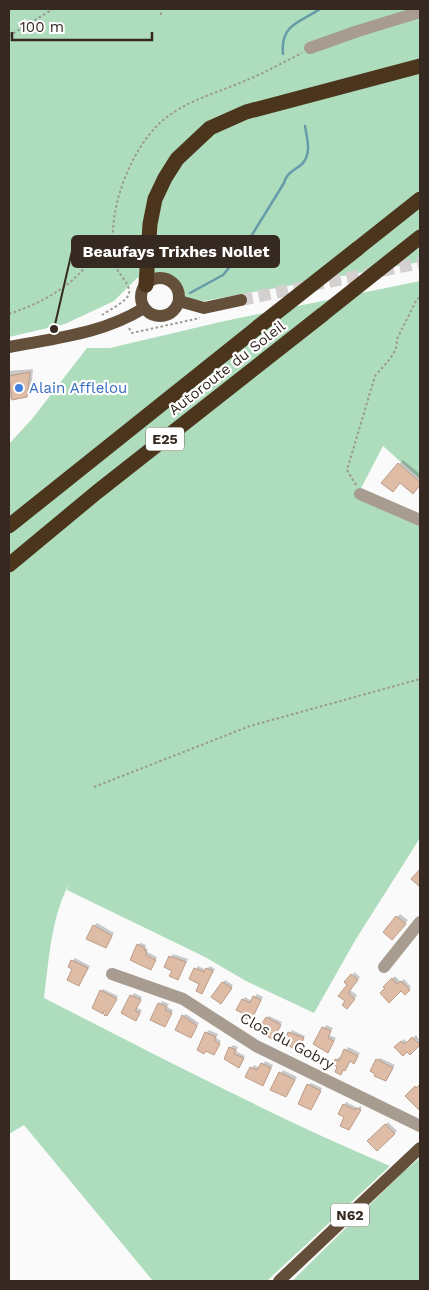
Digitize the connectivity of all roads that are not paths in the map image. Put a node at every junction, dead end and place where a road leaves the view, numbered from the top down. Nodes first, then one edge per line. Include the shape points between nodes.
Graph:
1 (420, 12) edge
2 (310, 48) dead end
3 (420, 66) edge
4 (420, 199) edge
5 (420, 237) edge
6 (146, 285) junction
7 (241, 300) tunnel mouth
8 (179, 301) junction
9 (144, 308) junction
10 (9, 347) edge
11 (360, 494) road end
12 (420, 520) edge
13 (9, 526) edge
14 (9, 565) edge
15 (420, 922) edge
16 (384, 967) dead end
17 (112, 974) dead end
18 (420, 1126) edge
19 (420, 1148) edge
20 (279, 1281) edge

1 - 2 street
3 - 6 highway via 246,112 210,128 177,159 155,199
4 - 13 highway, Autoroute du Soleil / E25, bridge
5 - 14 highway, Autoroute du Soleil / E25, bridge
6 - 8 main road via 158,278 165,279 177,287
6 - 9 main road via 141,296
7 - 8 main road via 204,308
8 - 9 main road via 172,312 160,317
9 - 10 main road via 125,320 89,332
11 - 12 street
15 - 16 street
17 - 18 street, Clos du Gobry via 183,999 256,1046
19 - 20 main road, N62

